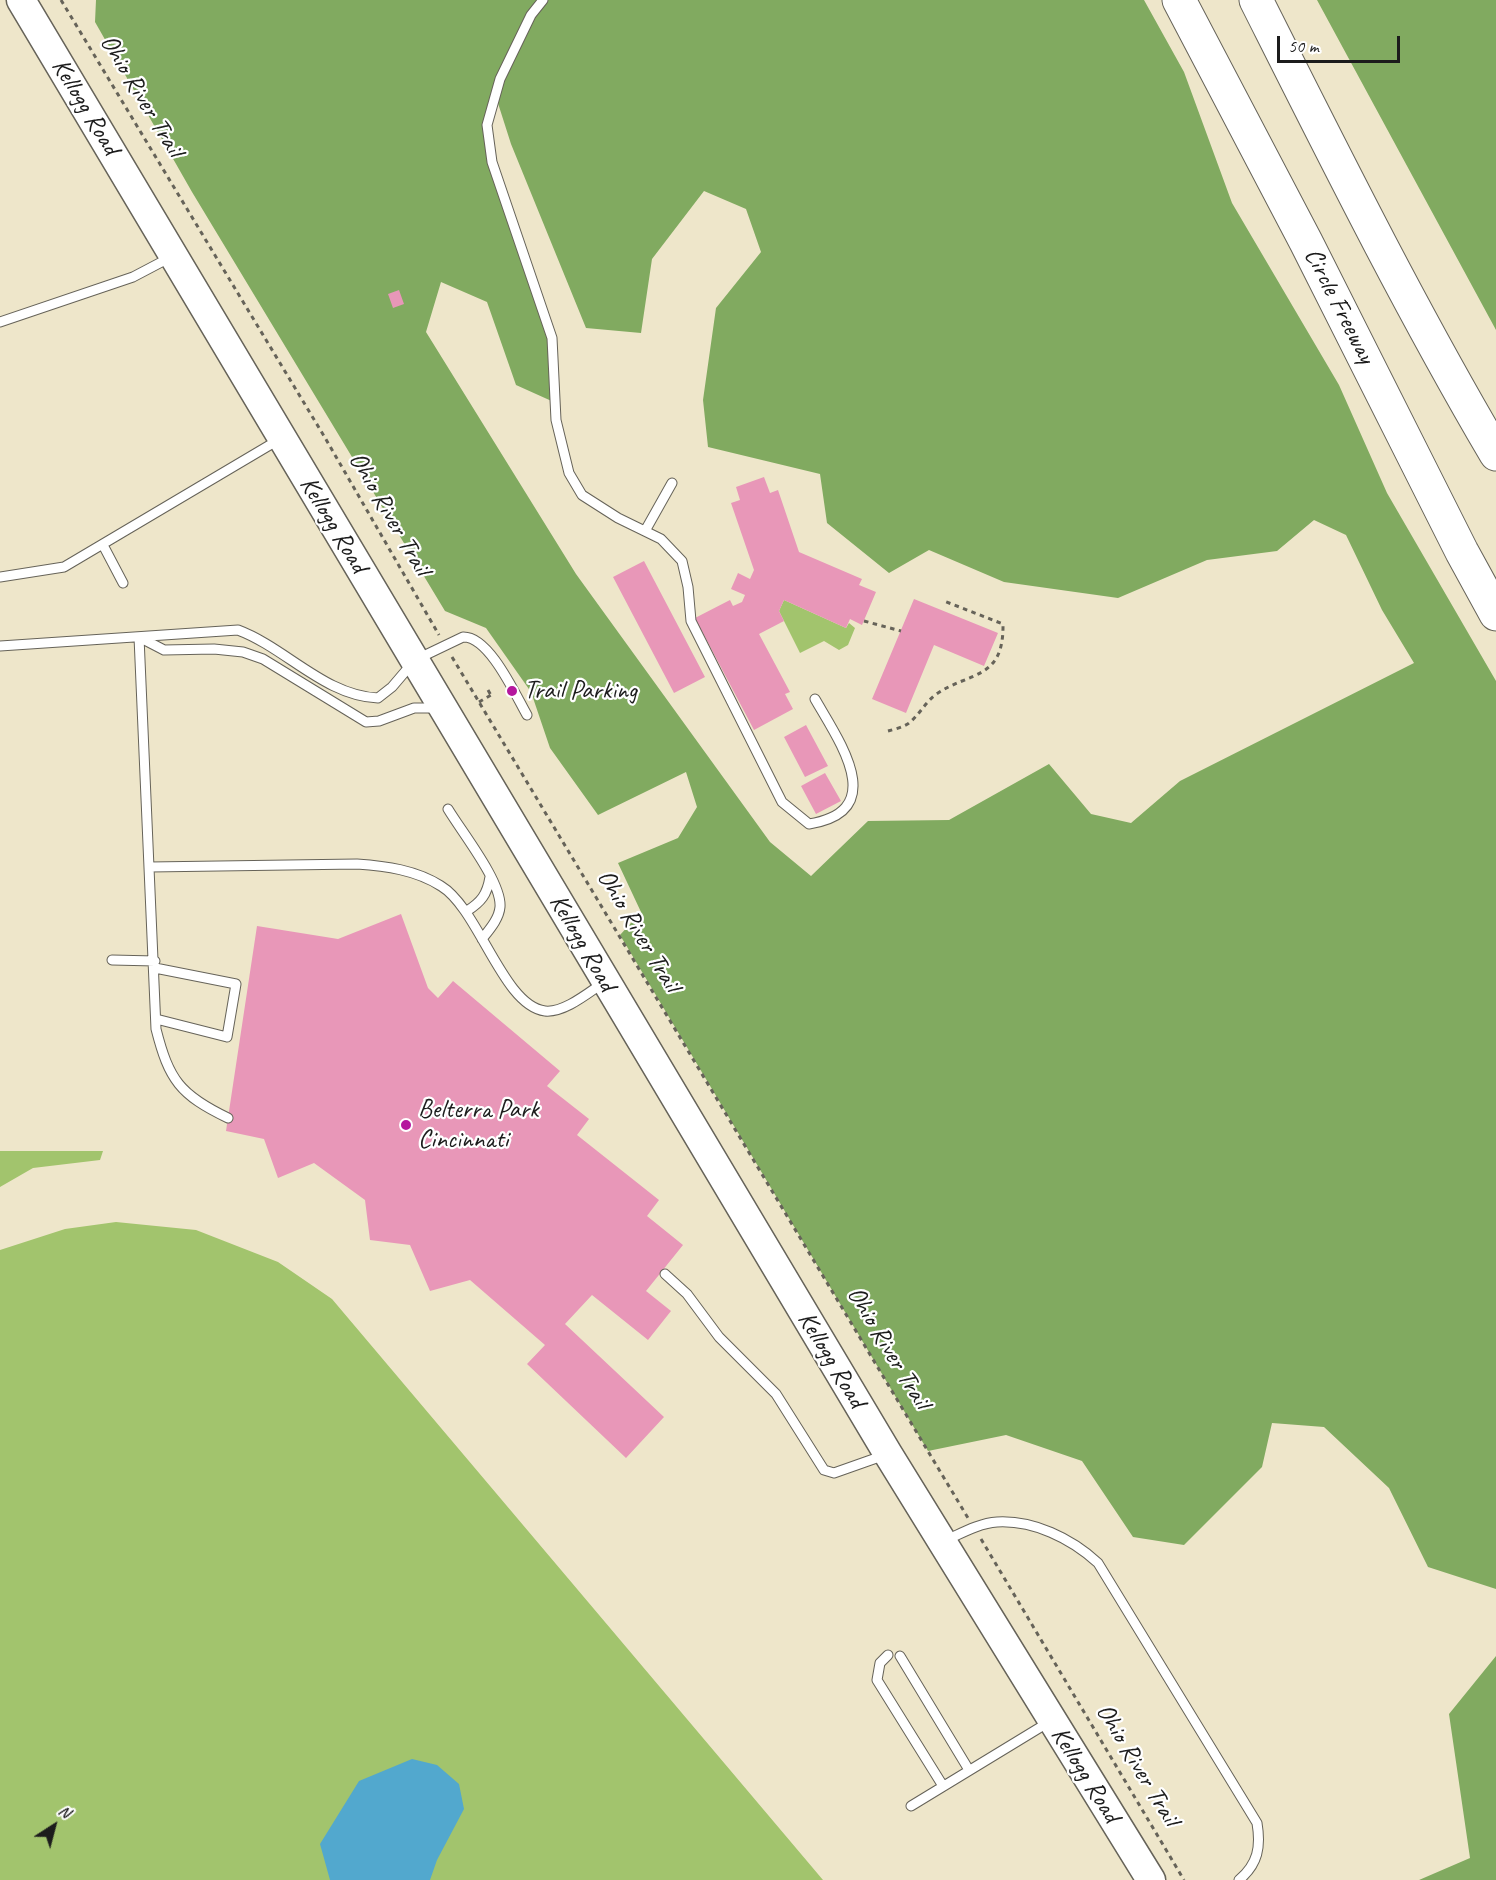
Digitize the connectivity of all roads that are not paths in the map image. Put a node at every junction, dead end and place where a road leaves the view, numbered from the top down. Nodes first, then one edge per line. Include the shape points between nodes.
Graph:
1 (21, 0) edge
2 (543, 0) edge
3 (1179, 0) edge
4 (1256, 0) edge
5 (173, 256) junction
6 (0, 322) edge
7 (281, 438) junction
8 (1496, 454) edge
9 (672, 483) dead end
10 (645, 531) junction
11 (103, 545) junction
12 (0, 577) edge
13 (123, 583) dead end
14 (1496, 614) edge
15 (139, 637) junction
16 (0, 646) edge
17 (415, 660) junction
18 (815, 699) dead end
19 (443, 708) junction
20 (527, 715) dead end
21 (448, 810) dead end
22 (150, 867) junction
23 (490, 877) junction
24 (467, 911) junction
25 (482, 939) junction
26 (112, 960) dead end
27 (155, 964) junction
28 (605, 982) junction
29 (156, 1019) junction
30 (228, 1118) dead end
31 (665, 1274) dead end
32 (888, 1454) junction
33 (941, 1542) junction
34 (888, 1655) dead end
35 (900, 1656) dead end
36 (1051, 1720) junction
37 (969, 1770) junction
38 (943, 1786) junction
39 (911, 1806) dead end
40 (1151, 1880) edge
41 (1239, 1880) edge

1 - 5 main road, Kellogg Road
2 - 10 lane via 531,15 500,79 487,125 492,162 552,338 556,420 569,473 582,495
3 - 14 highway, Circle Freeway
4 - 8 highway via 1365,219
5 - 6 lane via 133,277
5 - 7 main road, Kellogg Road
7 - 11 lane
7 - 17 main road, Kellogg Road
9 - 10 lane
10 - 18 lane via 661,539 682,561 691,621 783,802 809,824 842,814 854,782 847,756
11 - 12 lane via 64,567
11 - 13 lane
15 - 16 lane
15 - 17 lane via 238,630 259,638 330,685 360,698 378,699
15 - 19 lane via 164,650 224,650 263,659 366,722 414,708
15 - 22 lane
17 - 19 main road, Kellogg Road
17 - 20 lane via 463,637 478,640
19 - 28 main road, Kellogg Road
21 - 23 lane
22 - 24 lane via 386,866 442,886
22 - 27 lane
23 - 24 lane via 488,892
23 - 25 lane via 498,892 500,908 494,925
24 - 25 lane
25 - 28 lane via 509,981 534,1007 546,1011 559,1009
26 - 27 lane
27 - 29 lane
27 - 29 lane via 236,984 227,1037
28 - 32 main road, Kellogg Road
29 - 30 lane via 165,1064 180,1087 199,1104
31 - 32 lane via 687,1294 719,1337 776,1394 824,1470 834,1473
32 - 33 main road, Kellogg Road
33 - 36 main road, Kellogg Road
33 - 41 lane via 996,1522 1042,1528 1087,1552 1098,1563 1257,1823 1261,1845 1256,1859
34 - 38 lane via 880,1663 877,1680
35 - 37 lane
36 - 37 lane
36 - 40 main road, Kellogg Road
37 - 38 lane
38 - 39 lane

